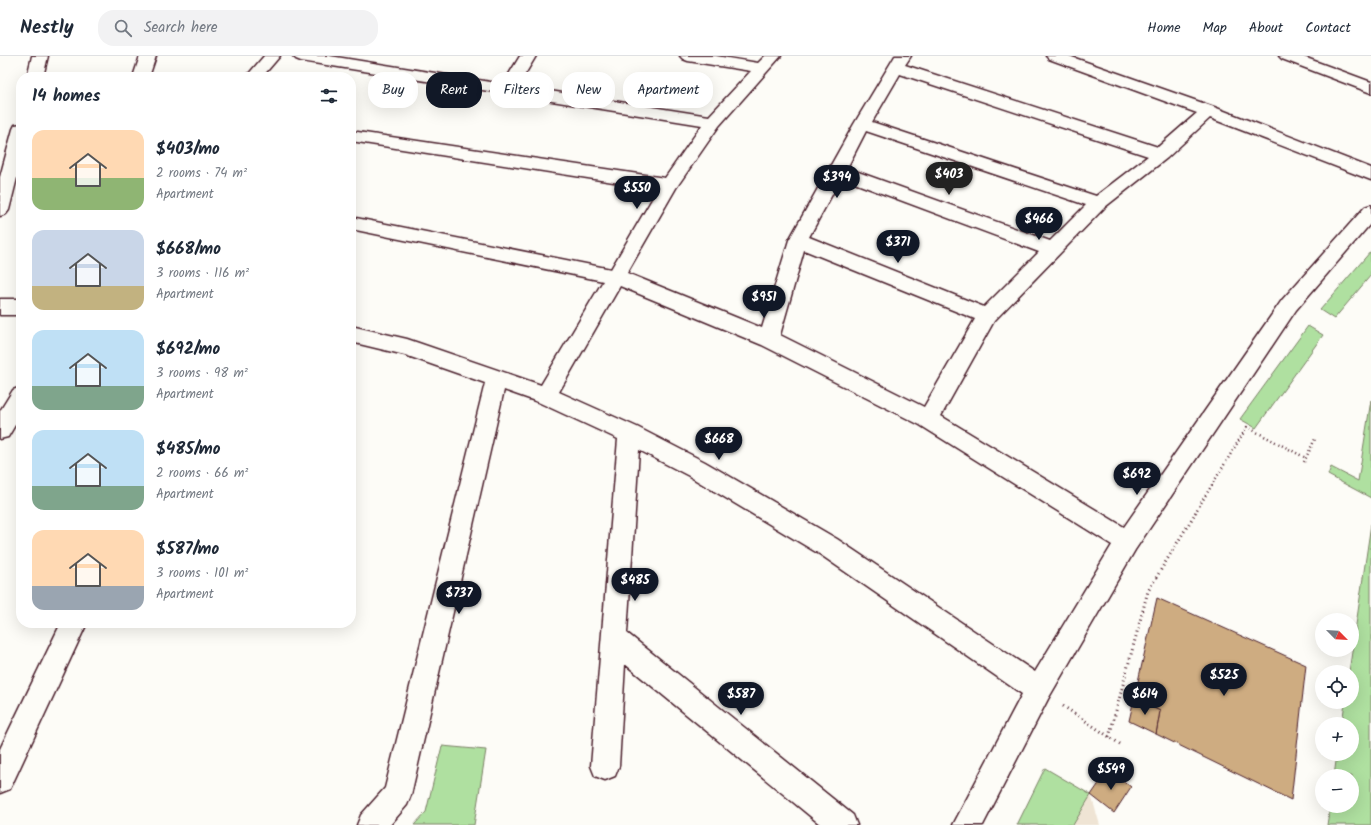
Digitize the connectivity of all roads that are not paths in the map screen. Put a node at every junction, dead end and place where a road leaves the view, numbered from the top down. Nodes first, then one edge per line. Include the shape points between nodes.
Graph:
1 (40, 56) edge
2 (148, 56) edge
3 (272, 56) edge
4 (301, 56) edge
5 (528, 56) edge
6 (688, 56) edge
7 (1054, 56) edge
8 (1287, 56) edge
9 (768, 62) edge
10 (899, 62) edge
11 (36, 72) edge
12 (143, 72) edge
13 (258, 72) edge
14 (518, 72) edge
15 (490, 86) edge
16 (1371, 88) edge
17 (554, 96) edge
18 (1208, 111) junction
19 (714, 122) junction
20 (862, 124) junction
21 (356, 137) edge
22 (16, 148) edge
23 (1161, 154) junction
24 (836, 170) junction
25 (1371, 174) edge
26 (669, 185) junction
27 (1099, 203) junction
28 (0, 210) edge
29 (1371, 211) edge
30 (356, 224) edge
31 (798, 240) junction
32 (1052, 249) junction
33 (617, 277) junction
34 (0, 307) edge
35 (16, 307) edge
36 (987, 316) junction
37 (356, 335) edge
38 (769, 339) junction
39 (496, 379) junction
40 (546, 396) junction
41 (16, 404) edge
42 (928, 419) junction
43 (0, 430) edge
44 (629, 434) junction
45 (1127, 542) junction
46 (72, 628) edge
47 (614, 638) junction
48 (1040, 690) junction
49 (605, 766) dead end
50 (0, 779) edge
51 (370, 825) edge
52 (844, 825) edge
53 (967, 825) edge

1 - 11 street
2 - 12 street
3 - 13 street
4 - 15 street
5 - 14 street
6 - 9 street
7 - 18 street
8 - 16 street
9 - 19 street
10 - 20 street
10 - 23 street
17 - 19 street
18 - 23 street
18 - 25 street
19 - 26 street
20 - 24 street
20 - 27 street
21 - 26 street
22 - 28 street
23 - 27 street
24 - 31 street
24 - 32 street
26 - 33 street
27 - 32 street
29 - 45 street via 1289,306
30 - 33 street
31 - 36 street
31 - 38 street
32 - 36 street
33 - 38 street
33 - 40 street
34 - 35 street
36 - 42 street
37 - 39 street via 407,347
38 - 42 street
39 - 40 street
39 - 51 street via 397,796
40 - 44 street
41 - 43 street
42 - 45 street
44 - 47 street
44 - 48 street via 697,469 829,547
45 - 48 street
46 - 50 street
47 - 49 street
47 - 52 street
48 - 53 street

